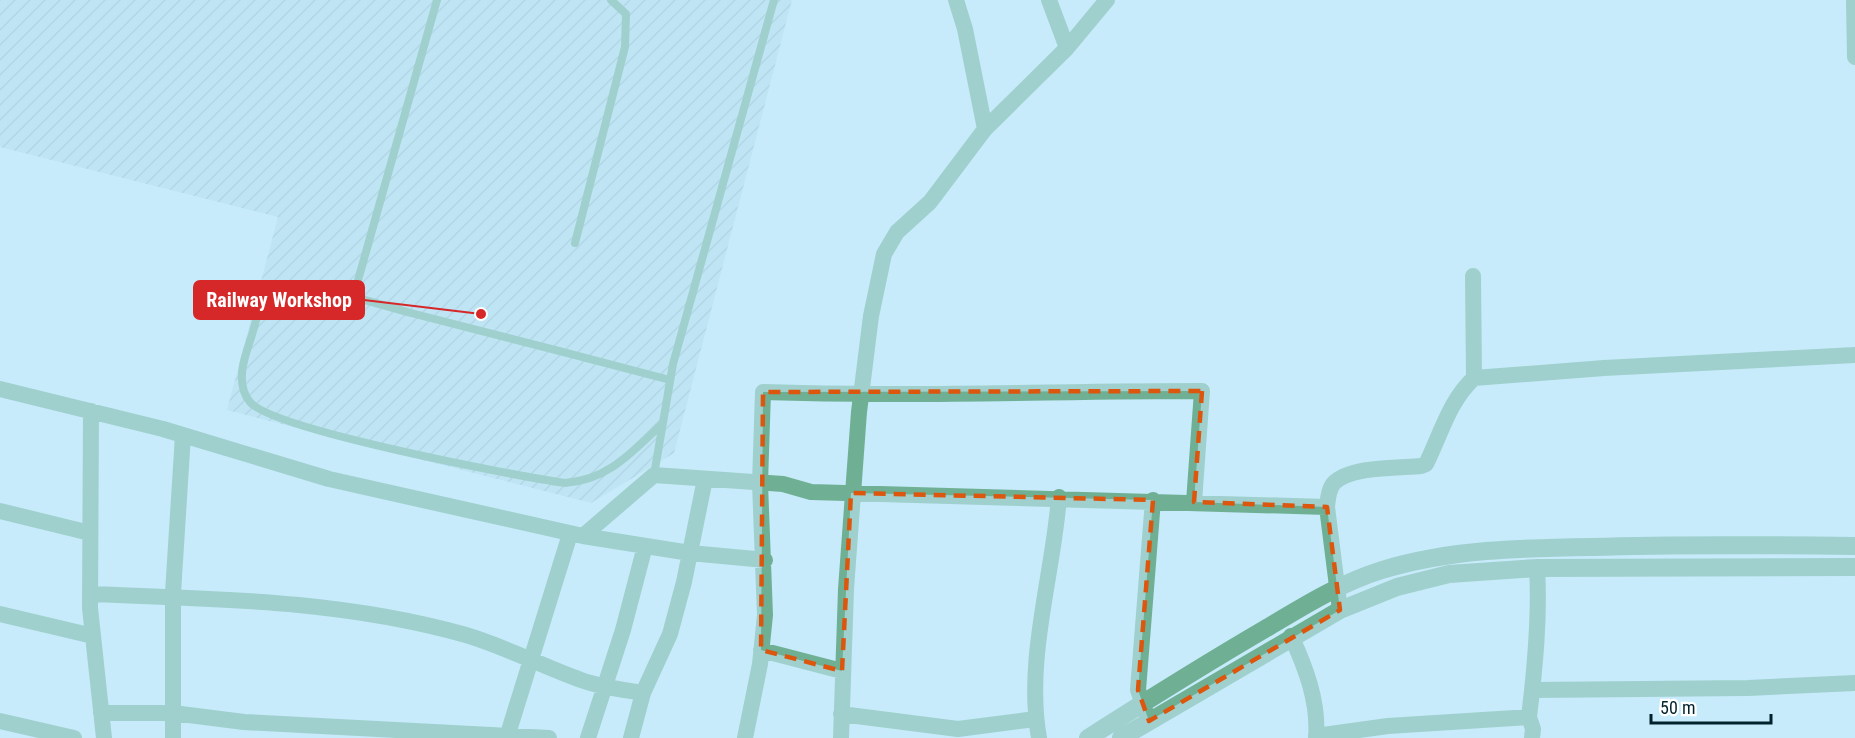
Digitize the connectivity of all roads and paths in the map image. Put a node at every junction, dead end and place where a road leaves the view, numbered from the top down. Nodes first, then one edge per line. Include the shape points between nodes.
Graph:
1 (437, 0) edge
2 (611, 0) edge
3 (774, 0) edge
4 (956, 0) edge
5 (1049, 0) edge
6 (1107, 0) edge
7 (1854, 0) edge
8 (1067, 48) junction
9 (1855, 57) edge
10 (985, 129) junction
11 (575, 243) dead end
12 (1473, 276) dead end
13 (353, 298) junction
14 (1855, 355) edge
15 (1474, 378) junction
16 (670, 380) junction
17 (0, 389) edge
18 (861, 396) junction
19 (91, 411) junction
20 (661, 425) junction
21 (183, 435) junction
22 (654, 475) junction
23 (705, 479) junction
24 (760, 483) junction
25 (851, 493) junction
26 (1059, 497) junction
27 (1153, 500) junction
28 (1194, 502) junction
29 (1327, 507) junction
30 (0, 512) edge
31 (90, 533) junction
32 (576, 535) junction
33 (645, 546) junction
34 (1855, 546) edge
35 (690, 553) junction
36 (765, 560) junction
37 (1855, 567) edge
38 (1537, 568) junction
39 (1337, 588) junction
40 (90, 594) junction
41 (173, 597) junction
42 (1340, 610) junction
43 (0, 614) edge
44 (93, 636) junction
45 (1291, 636) junction
46 (761, 650) junction
47 (533, 659) junction
48 (842, 671) junction
49 (1855, 683) edge
50 (606, 687) junction
51 (1533, 690) junction
52 (644, 693) junction
53 (1143, 703) junction
54 (102, 713) junction
55 (173, 713) junction
56 (841, 714) junction
57 (1529, 717) junction
58 (1035, 719) junction
59 (0, 721) edge
60 (1149, 721) junction
61 (465, 737) edge
62 (507, 737) edge
63 (1316, 737) edge
64 (74, 738) edge
65 (104, 738) edge
66 (173, 738) edge
67 (549, 738) edge
68 (588, 738) edge
69 (631, 738) edge
70 (745, 738) edge
71 (841, 738) edge
72 (1039, 738) edge
73 (1088, 738) edge
74 (1121, 738) edge
75 (1532, 738) edge

1 - 13 lane
2 - 11 lane via 626,14 625,47
3 - 16 lane
4 - 10 street
5 - 8 street
6 - 8 street
7 - 9 street
8 - 10 street
10 - 18 street via 930,202 897,232 884,254
12 - 15 street
13 - 16 lane
13 - 20 lane via 294,285 278,287 270,293 246,352 242,375 243,391 251,403 276,418 428,457 565,483 584,482 602,475
14 - 15 street
15 - 29 street via 1458,395 1426,464 1342,477 1329,493
16 - 20 lane
17 - 19 street
18 - 24 street via 763,392
18 - 25 street
18 - 28 street via 1202,391
19 - 21 street
19 - 31 street
20 - 22 lane
21 - 32 street via 328,479
21 - 41 street
22 - 23 street
22 - 32 street
23 - 24 street
23 - 35 street
24 - 25 street via 783,484 811,492
24 - 36 street
25 - 26 street
25 - 48 street
26 - 27 street
26 - 58 street via 1039,637
27 - 28 street
27 - 53 street via 1138,690
28 - 29 street
29 - 39 street
30 - 31 street
31 - 40 street
32 - 33 street
32 - 47 street
33 - 35 street
33 - 50 street
34 - 39 street via 1690,544 1461,552 1380,570
35 - 36 street
35 - 52 street via 670,634
36 - 46 street
37 - 38 street
38 - 42 street via 1449,574 1397,587
38 - 51 street
39 - 42 street
39 - 53 street
40 - 41 street
40 - 44 street
41 - 47 street via 343,608 467,636
41 - 55 street
42 - 45 street
43 - 44 street
44 - 54 street
45 - 60 street
45 - 63 street via 1314,701
46 - 48 street
46 - 70 street
47 - 50 street
47 - 62 street
48 - 56 street
49 - 51 street
50 - 52 street
50 - 68 street
51 - 57 street
52 - 69 street
53 - 60 street
53 - 73 street
54 - 55 street
54 - 65 street
55 - 61 street via 244,722 348,726
55 - 66 street
56 - 58 street via 958,729
56 - 71 street
57 - 63 street via 1388,726
57 - 75 street
58 - 72 street
59 - 64 street
60 - 74 street
61 - 62 street
62 - 67 street

